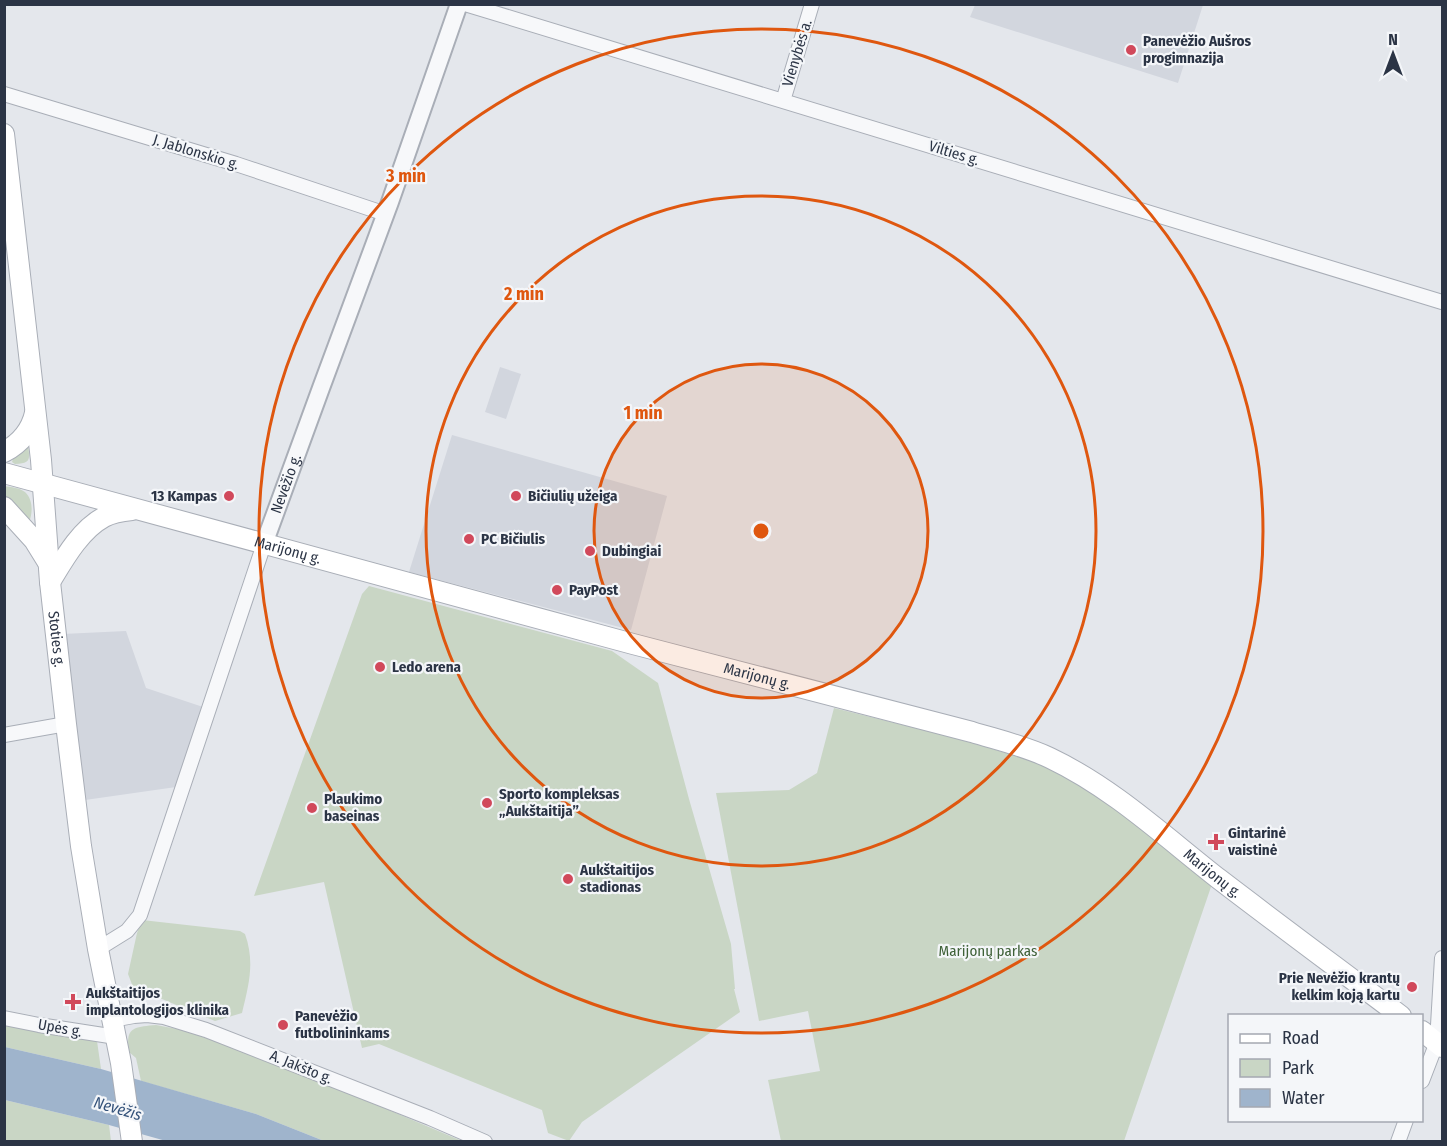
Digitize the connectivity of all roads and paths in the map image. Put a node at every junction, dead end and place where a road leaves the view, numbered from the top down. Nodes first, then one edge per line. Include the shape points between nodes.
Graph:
1 (459, 4) edge
2 (465, 4) edge
3 (812, 4) edge
4 (4, 94) edge
5 (783, 101) junction
6 (4, 134) edge
7 (386, 214) junction
8 (1443, 302) edge
9 (35, 410) junction
10 (4, 452) edge
11 (4, 473) edge
12 (42, 483) junction
13 (4, 507) edge
14 (138, 510) junction
15 (264, 544) junction
16 (50, 573) junction
17 (66, 724) junction
18 (4, 735) edge
19 (98, 949) junction
20 (1443, 958) edge
21 (1398, 1014) edge
22 (4, 1018) edge
23 (114, 1028) junction
24 (1434, 1040) edge
25 (1423, 1078) edge
26 (1405, 1122) edge
27 (132, 1142) edge
28 (485, 1142) edge
29 (1398, 1142) edge

1 - 7 street, Nevėžio g.
2 - 5 street, Vilties g.
3 - 5 street, Vienybės a.
4 - 7 street, J. Jablonskio g.
5 - 8 street, Vilties g.
6 - 9 main road, Stoties g.
7 - 15 street, Nevėžio g.
9 - 10 main road via 29,430
9 - 12 main road, Stoties g.
11 - 12 main road, Marijonų g.
12 - 14 main road, Marijonų g.
12 - 16 main road, Stoties g.
13 - 16 main road via 34,540
14 - 15 main road, Marijonų g.
14 - 16 main road via 104,517 89,528
15 - 19 street, Nevėžio g. via 140,915 127,931
15 - 21 main road, Marijonų g. via 972,732 1048,757 1130,807
16 - 17 main road, Stoties g.
17 - 18 street
17 - 19 main road, Stoties g.
19 - 23 main road, Stoties g.
20 - 24 street
22 - 23 street, Upės g. via 39,1025
23 - 27 main road, Stoties g.
23 - 28 street, A. Jakšto g. via 134,1016 164,1017 206,1030
24 - 25 street
26 - 29 street

